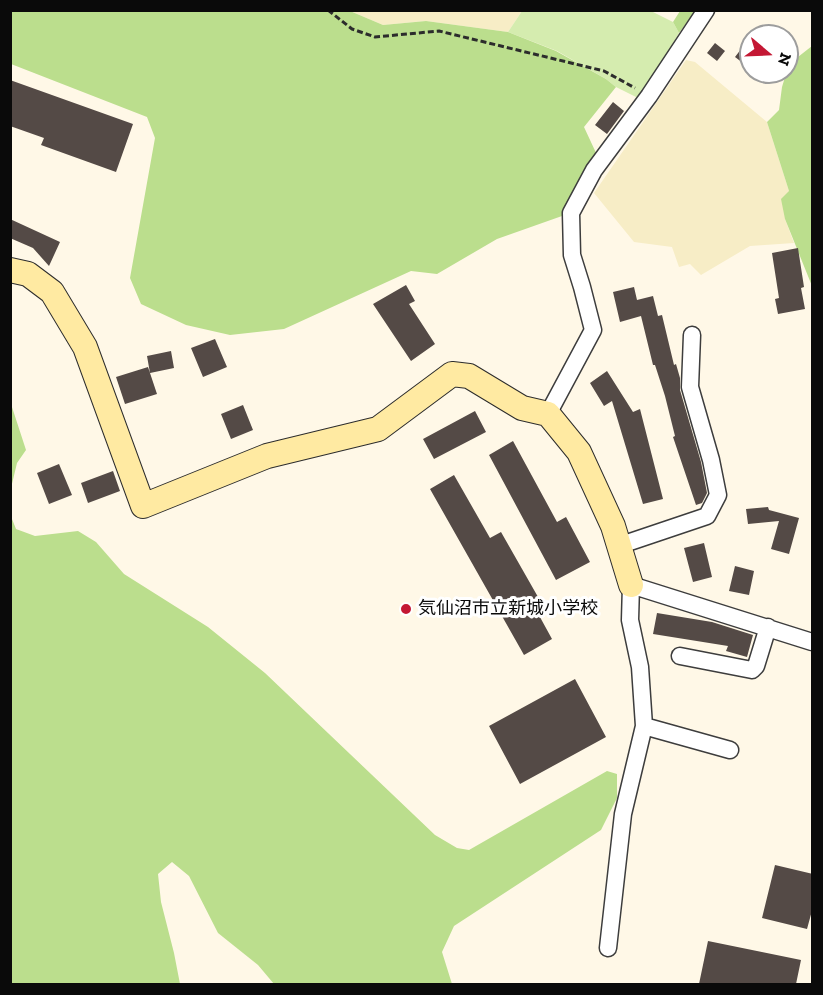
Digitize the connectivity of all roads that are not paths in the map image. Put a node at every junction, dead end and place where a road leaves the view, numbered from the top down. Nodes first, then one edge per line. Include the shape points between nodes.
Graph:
1 (706, 10) edge
2 (10, 270) edge
3 (692, 335) dead end
4 (548, 414) junction
5 (618, 546) junction
6 (631, 585) junction
7 (768, 627) junction
8 (813, 642) edge
9 (680, 656) dead end
10 (644, 726) junction
11 (730, 750) dead end
12 (608, 948) dead end

1 - 4 street via 594,170 571,213 572,255 593,330
2 - 4 street via 28,274 52,292 85,347 143,506 267,456 378,429 452,374 469,376 522,408
3 - 5 street via 690,387 718,495 707,516
4 - 5 street via 579,452 613,526
5 - 6 street
6 - 7 street
6 - 10 street via 630,620 640,667
7 - 8 street
7 - 9 street via 752,670
10 - 11 street
10 - 12 street via 623,814

